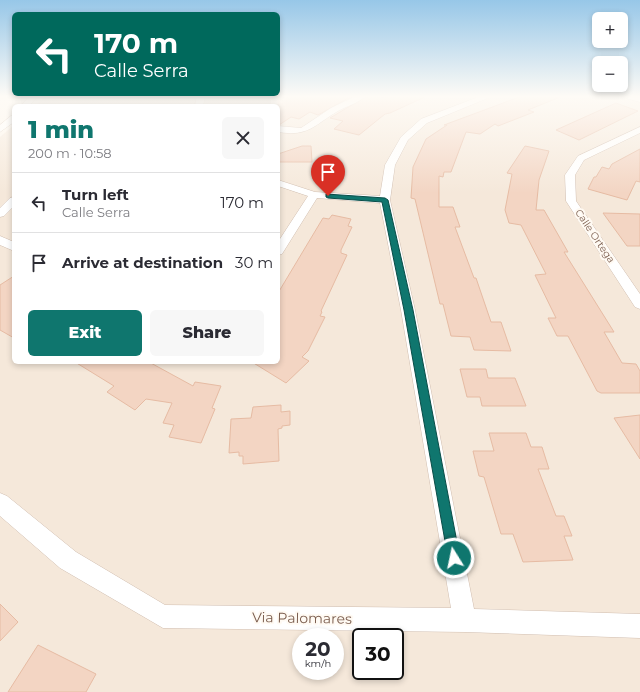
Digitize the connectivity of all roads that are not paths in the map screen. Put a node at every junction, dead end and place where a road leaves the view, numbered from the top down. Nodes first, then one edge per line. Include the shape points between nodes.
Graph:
1 (306, 128) edge
2 (416, 128) edge
3 (280, 129) edge
4 (0, 130) edge
5 (640, 130) edge
6 (12, 131) edge
7 (280, 184) edge
8 (314, 194) junction
9 (385, 200) junction
10 (12, 202) edge
11 (0, 214) edge
12 (0, 240) edge
13 (12, 246) edge
14 (280, 248) edge
15 (640, 304) edge
16 (0, 503) edge
17 (466, 620) junction
18 (640, 626) edge

1 - 3 street via 296,132
2 - 9 street via 404,139 390,165
4 - 6 street
5 - 15 street, Calle Ortega via 581,158 570,175 571,200
7 - 8 street
8 - 9 street
8 - 14 street
9 - 17 street
10 - 11 street
12 - 13 street
16 - 17 street, Via Palomares via 68,560 163,616
17 - 18 street, Via Palomares

